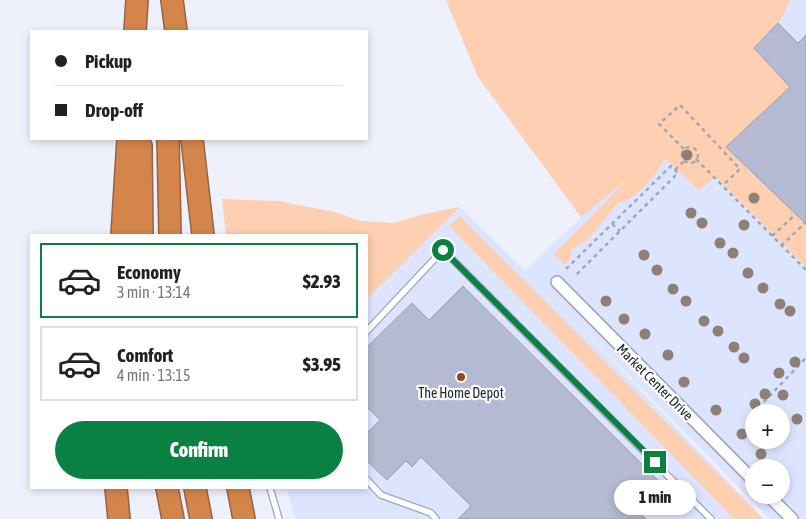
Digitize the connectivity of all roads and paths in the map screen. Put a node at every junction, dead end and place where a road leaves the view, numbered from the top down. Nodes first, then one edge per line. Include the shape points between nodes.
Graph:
1 (139, 0) edge
2 (168, 0) edge
3 (172, 0) edge
4 (135, 30) edge
5 (140, 30) edge
6 (168, 30) edge
7 (176, 30) edge
8 (128, 140) edge
9 (140, 140) edge
10 (168, 140) edge
11 (192, 140) edge
12 (684, 150) junction
13 (696, 159) junction
14 (685, 160) junction
15 (675, 170) junction
16 (722, 186) junction
17 (796, 214) dead end
18 (804, 223) dead end
19 (612, 224) junction
20 (620, 231) junction
21 (122, 234) edge
22 (142, 234) edge
23 (170, 234) edge
24 (203, 234) edge
25 (772, 236) junction
26 (781, 246) junction
27 (566, 270) dead end
28 (806, 270) edge
29 (574, 277) dead end
30 (557, 282) dead end
31 (368, 330) edge
32 (806, 358) edge
33 (762, 404) edge
34 (745, 472) edge
35 (368, 481) edge
36 (116, 489) edge
37 (168, 489) edge
38 (195, 489) edge
39 (238, 489) edge
40 (270, 489) edge
41 (777, 504) edge
42 (119, 519) edge
43 (173, 519) edge
44 (201, 519) edge
45 (244, 519) edge
46 (280, 519) edge
47 (436, 519) edge
48 (712, 519) edge
49 (792, 519) edge

1 - 4 highway
1 - 5 highway
2 - 6 highway
3 - 7 highway
8 - 21 highway
9 - 22 highway
10 - 23 highway
11 - 24 highway
12 - 13 path via 693,148
12 - 14 path via 682,156
12 - 16 path via 659,124 680,105 740,169
13 - 14 path via 692,162
13 - 16 path
14 - 15 path
15 - 19 path via 671,166
15 - 20 path via 678,173
16 - 25 path
17 - 25 path
18 - 26 path
19 - 20 path
19 - 27 path
20 - 29 path
25 - 26 path
26 - 28 path
30 - 34 street, Market Center Drive
31 - 48 lane via 443,250
32 - 33 path
35 - 47 lane via 382,495 431,513
36 - 42 highway
37 - 43 highway
38 - 44 highway
39 - 45 highway
40 - 46 lane
41 - 49 street

